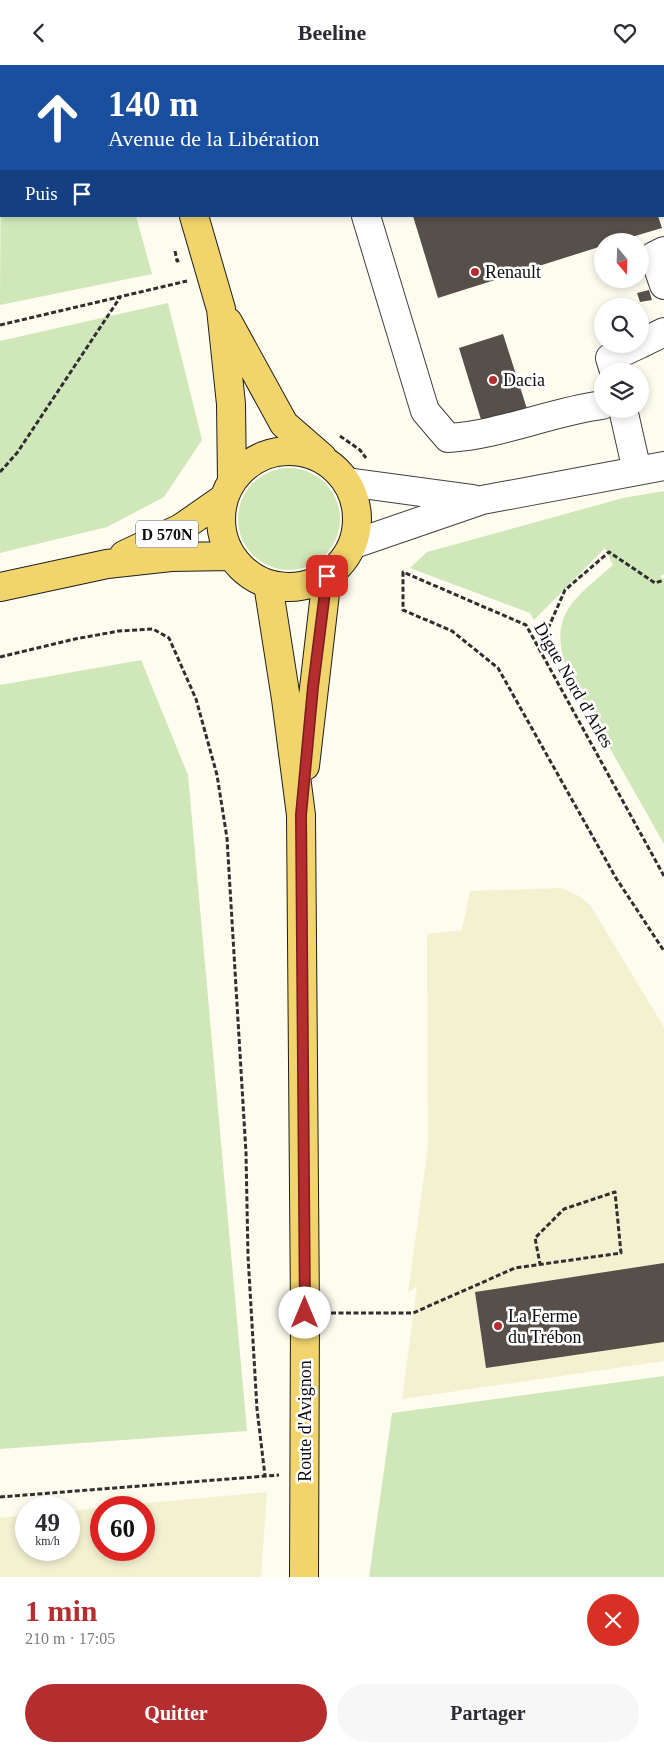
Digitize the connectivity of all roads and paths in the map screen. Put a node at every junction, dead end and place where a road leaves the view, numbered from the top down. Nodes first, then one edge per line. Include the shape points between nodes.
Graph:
1 (194, 217) edge
2 (366, 217) edge
3 (664, 251) edge
4 (211, 275) junction
5 (664, 285) edge
6 (121, 296) junction
7 (221, 309) junction
8 (0, 325) edge
9 (664, 332) edge
10 (649, 340) edge
11 (621, 353) edge
12 (612, 363) edge
13 (594, 406) edge
14 (625, 418) edge
15 (334, 432) dead end
16 (325, 460) junction
17 (369, 462) dead end
18 (664, 466) edge
19 (0, 471) edge
20 (637, 471) junction
21 (347, 482) junction
22 (228, 489) junction
23 (482, 499) junction
24 (354, 544) junction
25 (232, 557) junction
26 (106, 564) junction
27 (327, 576) junction
28 (664, 580) edge
29 (268, 584) junction
30 (0, 587) edge
31 (540, 649) junction
32 (0, 657) edge
33 (301, 815) junction
34 (664, 876) edge
35 (664, 951) edge
36 (540, 1264) junction
37 (305, 1313) junction
38 (304, 1473) junction
39 (265, 1476) junction
40 (0, 1497) edge
41 (304, 1577) edge

1 - 4 main road
2 - 13 street via 425,411 448,438 477,437
3 - 5 street via 654,256
4 - 6 path
4 - 7 main road
6 - 8 path
6 - 19 path via 17,453
7 - 16 main road via 284,424
7 - 22 main road via 231,404
9 - 10 street
11 - 12 street via 610,358
14 - 20 street
15 - 17 path via 360,450
16 - 21 main road
16 - 22 main road via 306,453 285,451 264,455 246,465
18 - 20 street
20 - 23 street
21 - 23 street
21 - 24 main road via 356,501 358,523
22 - 25 main road via 221,516 222,534
22 - 26 main road, D 570N via 181,528
23 - 24 street
24 - 27 main road via 343,562
25 - 26 main road, D 570N via 171,557
25 - 29 main road via 247,573
26 - 30 main road, D 570N
27 - 29 main road via 288,588
27 - 33 main road
28 - 31 path via 656,583 609,552 565,590
29 - 33 main road
31 - 34 path, Digue Nord d'Arles
31 - 35 path, Digue Nord d'Arles via 526,625 403,572 403,610 452,631 498,668 616,878
32 - 39 path via 75,639 154,629 169,638 196,699 217,775 227,838 244,1124 249,1275
33 - 37 main road, Route d'Avignon
36 - 36 path via 621,1253 614,1192 564,1209 535,1239
36 - 37 path via 515,1268 413,1313
37 - 38 main road, Route d'Avignon
38 - 39 path
38 - 41 main road, Route d'Avignon
39 - 40 path

